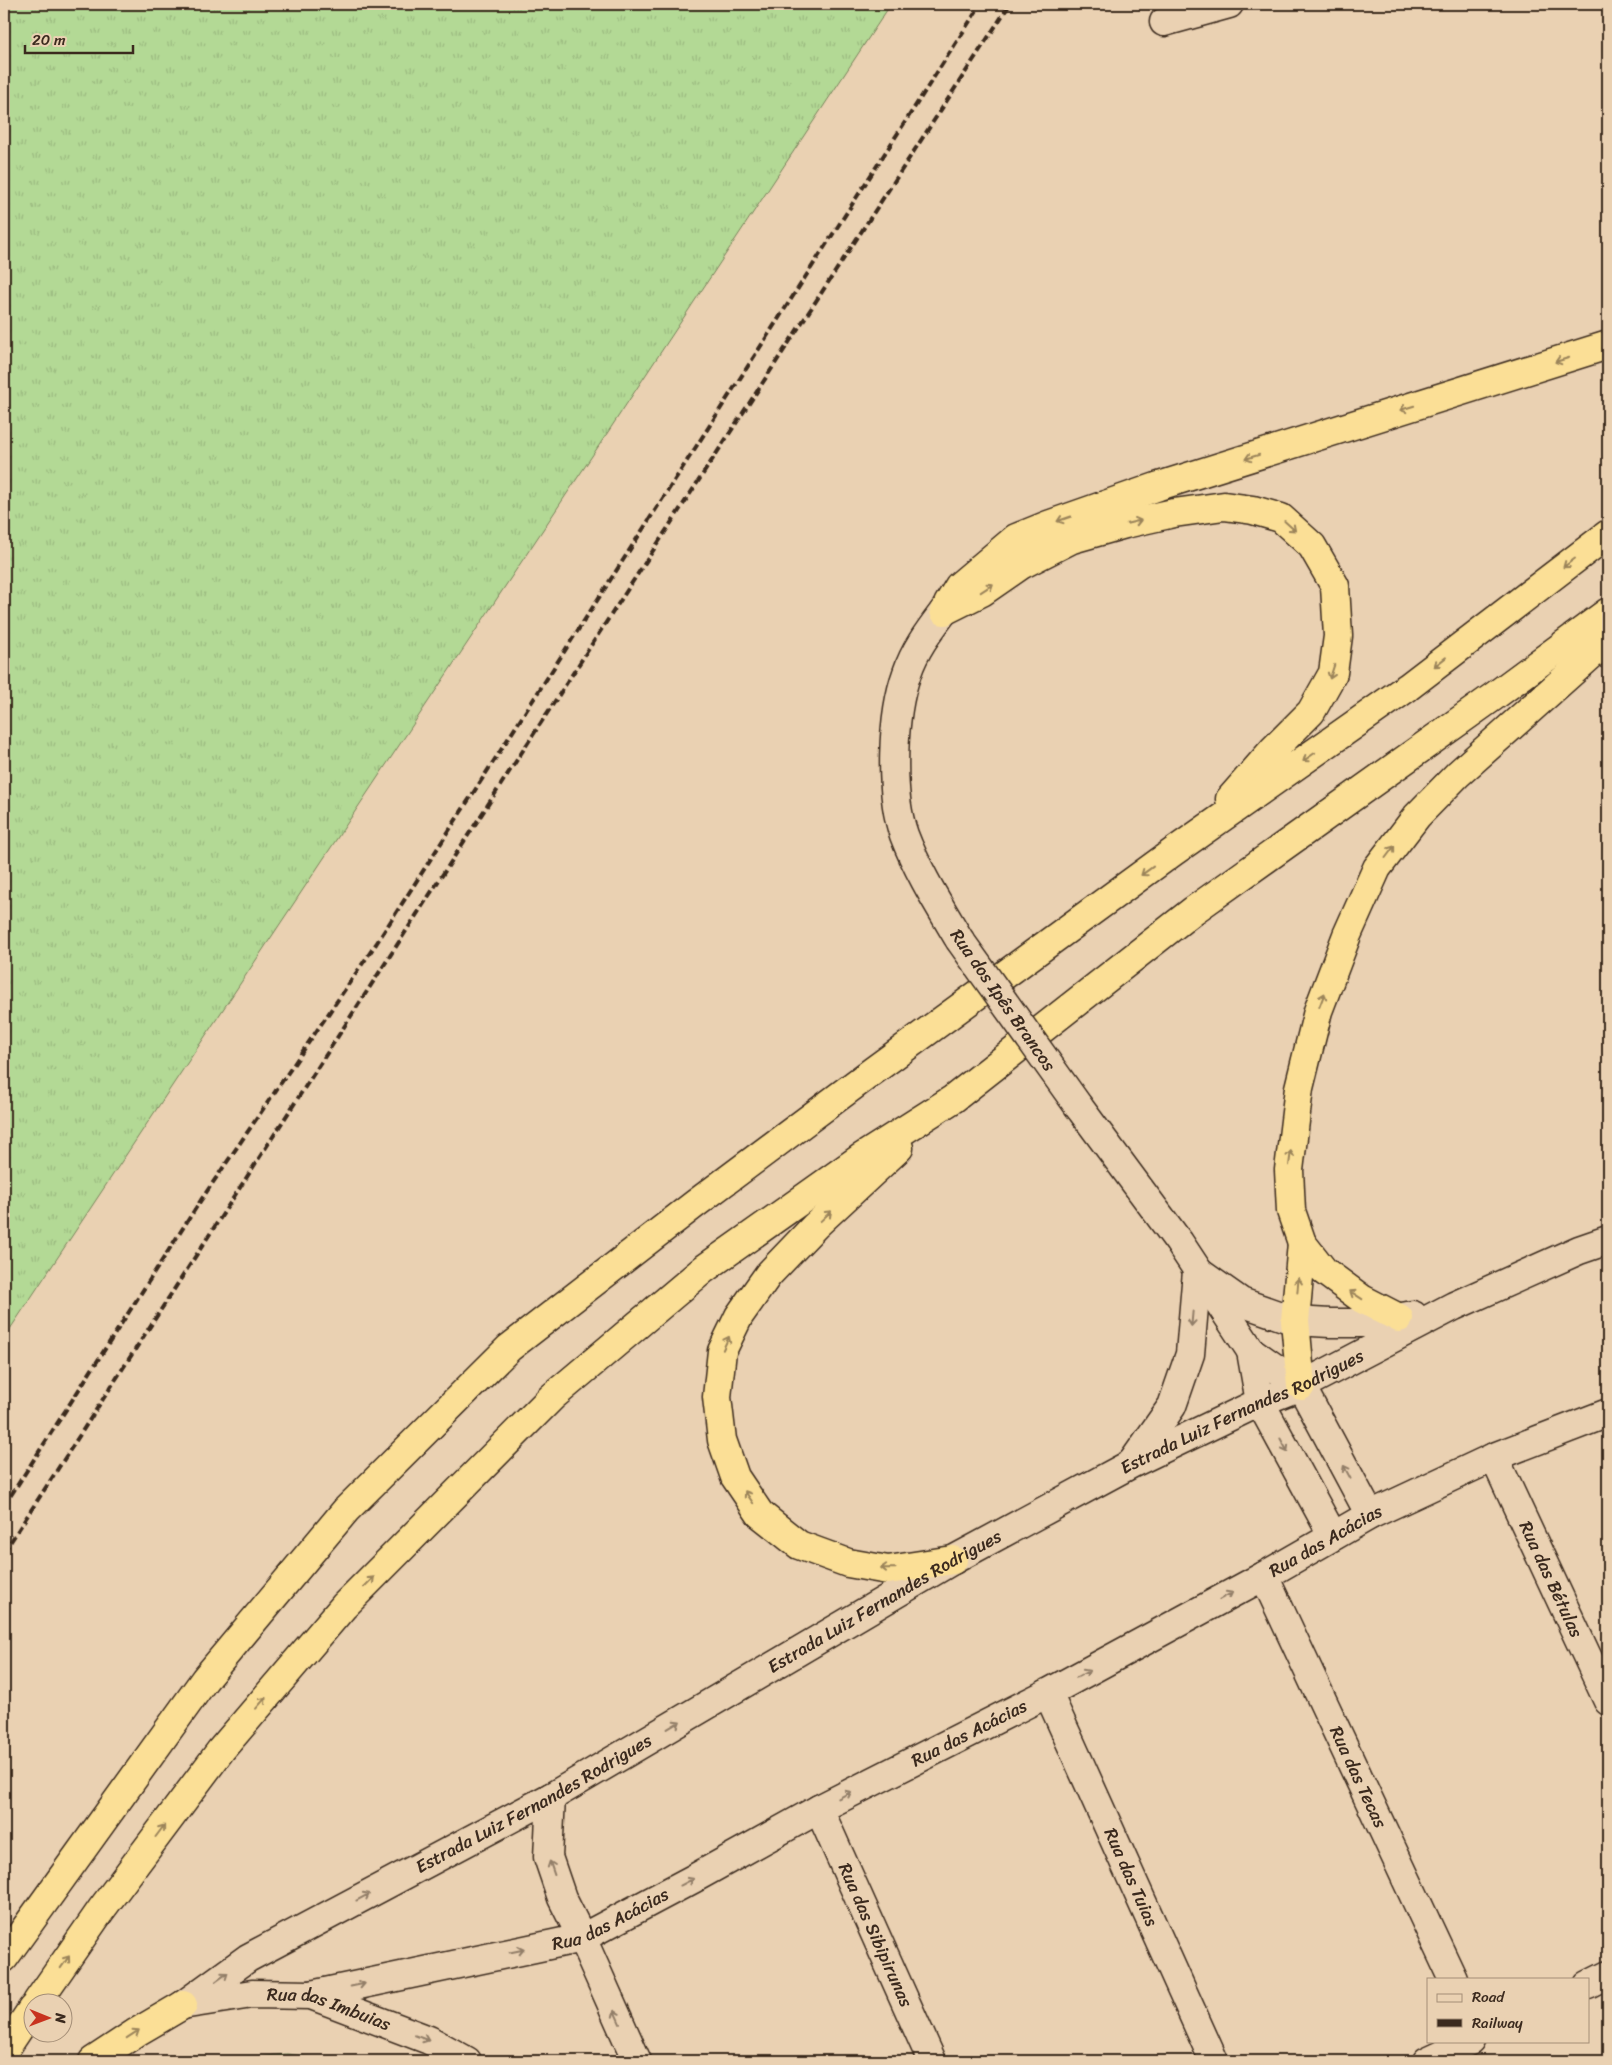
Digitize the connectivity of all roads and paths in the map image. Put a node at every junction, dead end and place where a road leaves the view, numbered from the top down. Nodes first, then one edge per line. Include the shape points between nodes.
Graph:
1 (1230, 4) edge
2 (1164, 22) dead end
3 (1608, 345) edge
4 (1608, 534) edge
5 (944, 611) junction
6 (1608, 612) edge
7 (1608, 640) edge
8 (1173, 852) junction
9 (953, 1099) junction
10 (1608, 1240) edge
11 (1302, 1243) junction
12 (1198, 1271) junction
13 (1454, 1306) junction
14 (1399, 1318) junction
15 (1295, 1321) junction
16 (1250, 1351) junction
17 (1301, 1386) junction
18 (1260, 1402) junction
19 (1608, 1413) edge
20 (1494, 1457) junction
21 (1131, 1464) junction
22 (1370, 1515) junction
23 (1333, 1536) junction
24 (953, 1560) junction
25 (1264, 1576) junction
26 (1048, 1693) junction
27 (1608, 1701) edge
28 (551, 1797) junction
29 (818, 1809) junction
30 (582, 1938) junction
31 (4, 1958) edge
32 (1608, 1976) edge
33 (1453, 1978) edge
34 (1590, 1984) edge
35 (44, 1992) edge
36 (311, 1995) junction
37 (183, 2005) junction
38 (22, 2024) edge
39 (1468, 2042) edge
40 (4, 2051) edge
41 (93, 2061) edge
42 (466, 2061) edge
43 (637, 2061) edge
44 (932, 2061) edge
45 (1214, 2061) edge
46 (1426, 2061) edge

1 - 2 street
3 -> 5 highway via 1159,486 1048,525 1016,538 983,565 959,586
4 -> 8 highway via 1408,687
5 -> 8 highway via 1072,539 1174,513 1224,506 1253,510 1281,518 1312,546 1335,586 1338,636 1333,674 1311,712 1228,801
5 - 12 street, Rua dos Ipês Brancos, bridge via 921,642 906,673 898,711 894,755 896,792 904,833 923,878 959,939
6 - 9 highway via 1194,910
11 -> 7 highway via 1292,1212 1289,1170 1299,1088 1318,1011 1377,868 1417,816 1458,774
8 -> 31 highway via 865,1077 509,1348 346,1510 211,1671
24 -> 9 highway via 888,1570 848,1563 799,1545 760,1514 735,1477 722,1440 717,1397 722,1351 739,1316 768,1275 815,1226
35 -> 9 highway via 221,1750 344,1606 552,1397 704,1269 862,1157
10 - 13 street, Estrada Luiz Fernandes Rodrigues via 1578,1250
14 -> 11 highway via 1350,1292 1324,1271
15 -> 11 highway
12 - 15 street via 1241,1302
12 - 16 street, Rua dos Ipês Brancos
12 -> 21 street via 1190,1354 1172,1406
13 - 14 street
13 - 17 street, Estrada Luiz Fernandes Rodrigues
14 - 15 street via 1330,1324
15 - 17 highway
16 - 17 street, Rua dos Ipês Brancos
16 - 18 street, Rua dos Ipês Brancos
17 - 18 street, Estrada Luiz Fernandes Rodrigues
22 -> 17 street, Rua dos Ipês Brancos
18 - 21 street, Estrada Luiz Fernandes Rodrigues
18 -> 23 street, Rua dos Ipês Brancos
19 - 20 street, Rua das Acácias
20 - 22 street, Rua das Acácias
20 - 27 street, Rua das Bétulas
21 - 24 street, Estrada Luiz Fernandes Rodrigues
22 - 23 street, Rua das Acácias
23 - 25 street, Rua das Acácias
28 -> 24 street, Estrada Luiz Fernandes Rodrigues
26 -> 25 street, Rua das Acácias
25 - 33 street, Rua das Tecas
29 -> 26 street, Rua das Acácias
26 - 45 street, Rua das Tuias
30 -> 28 street via 562,1898 548,1857
37 -> 28 street, Estrada Luiz Fernandes Rodrigues via 248,1958
30 -> 29 street, Rua das Acácias
29 - 44 street, Rua das Sibipirunas
36 -> 30 street, Rua das Acácias
43 -> 30 street
32 - 34 street
36 - 37 street, Rua das Imbuias via 252,1994
36 -> 42 street, Rua das Imbuias via 429,2040
41 -> 37 highway
38 - 40 highway
39 - 46 street

